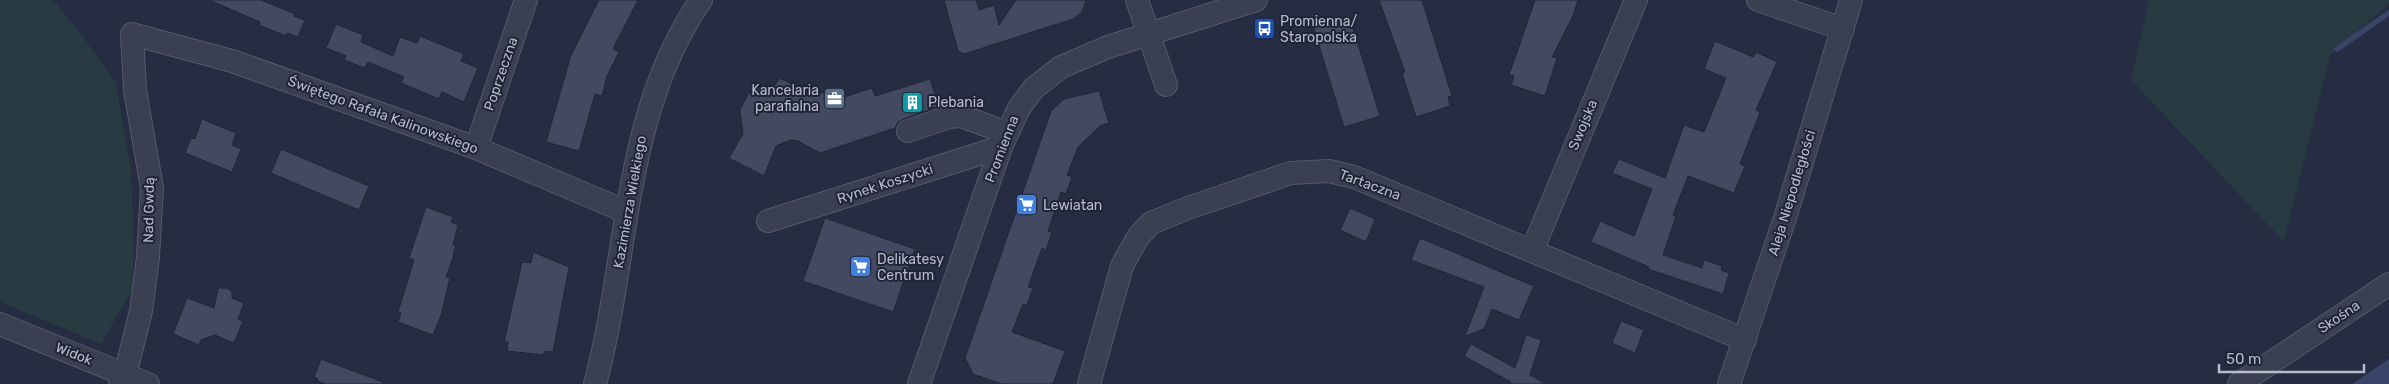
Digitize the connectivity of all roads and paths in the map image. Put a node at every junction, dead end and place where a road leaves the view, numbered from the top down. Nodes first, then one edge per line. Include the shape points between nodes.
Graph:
1 (526, 0) edge
2 (701, 0) edge
3 (1137, 0) edge
4 (1256, 0) edge
5 (1636, 0) edge
6 (1758, 0) edge
7 (1851, 0) edge
8 (1842, 29) junction
9 (132, 34) joint
10 (1147, 36) junction
11 (1166, 85) dead end
12 (908, 131) dead end
13 (1004, 140) junction
14 (476, 148) junction
15 (627, 212) junction
16 (768, 221) dead end
17 (1532, 251) junction
18 (2389, 284) edge
19 (0, 324) edge
20 (1745, 340) junction
21 (122, 379) edge
22 (148, 384) edge
23 (595, 384) edge
24 (919, 384) edge
25 (1089, 384) edge
26 (1730, 384) edge
27 (2239, 384) edge

1 - 14 street, Poprzeczna
2 - 15 street, Kazimierza Wielkiego via 673,48 650,104
3 - 10 street
4 - 10 street, Promienna
5 - 17 street, Swojska
6 - 8 street
7 - 8 street, Aleja Niepodległości
8 - 20 street, Aleja Niepodległości
9 - 14 street, Świętego Rafała Kalinowskiego via 232,61
9 - 21 street, Nad Gwdą via 135,90 152,188 141,311
10 - 11 street
10 - 13 street, Promienna via 1108,47 1051,73 1026,98
12 - 13 street via 961,116
13 - 16 street, Rynek Koszycki
13 - 24 street, Promienna
14 - 15 street, Świętego Rafała Kalinowskiego
15 - 23 street, Kazimierza Wielkiego via 614,298
17 - 20 street, Tartaczna
17 - 25 street, Tartaczna via 1348,175 1313,170 1291,173 1152,223 1138,237 1122,266
18 - 27 street, Skośna
19 - 21 street, Widok
20 - 26 street, Aleja Niepodległości
21 - 22 street, Widok

